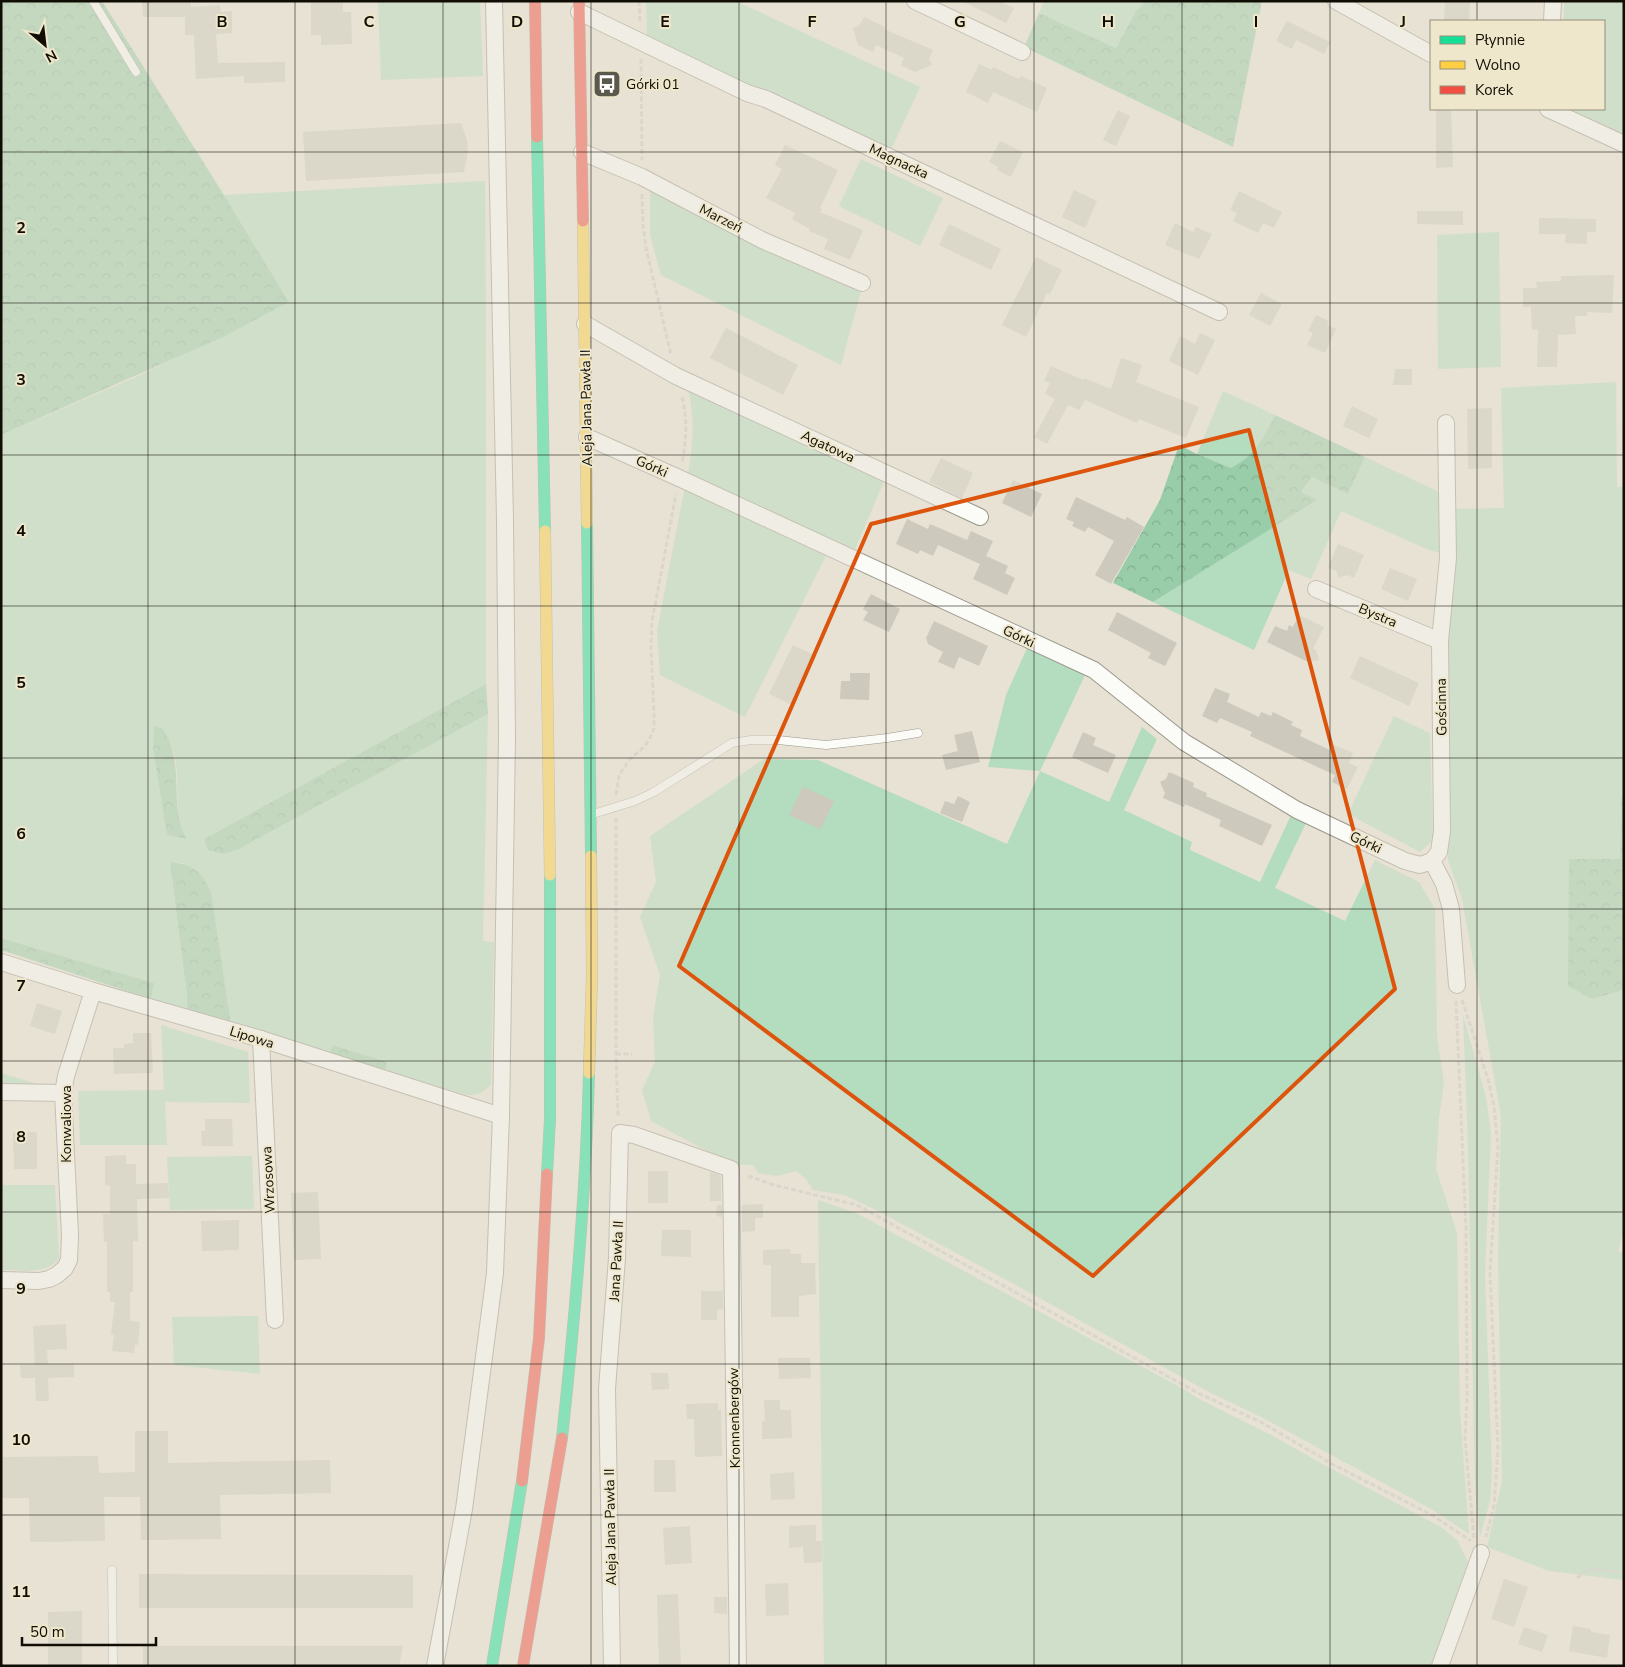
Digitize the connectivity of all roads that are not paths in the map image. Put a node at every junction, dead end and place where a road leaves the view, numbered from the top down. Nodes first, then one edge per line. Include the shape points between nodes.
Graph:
1 (93, 1) edge
2 (494, 1) edge
3 (535, 1) edge
4 (915, 1) edge
5 (1336, 1) edge
6 (1553, 1) edge
7 (579, 7) edge
8 (1552, 20) edge
9 (1022, 52) dead end
10 (1430, 53) edge
11 (136, 72) dead end
12 (1550, 110) edge
13 (1624, 144) edge
14 (582, 152) junction
15 (862, 283) dead end
16 (1219, 312) dead end
17 (584, 324) junction
18 (1446, 423) dead end
19 (587, 437) junction
20 (980, 517) dead end
21 (1316, 589) dead end
22 (1440, 641) junction
23 (918, 733) dead end
24 (591, 814) junction
25 (1432, 861) junction
26 (1, 962) edge
27 (1457, 985) road end
28 (93, 991) junction
29 (261, 1039) junction
30 (1, 1092) edge
31 (63, 1093) junction
32 (501, 1116) junction
33 (620, 1133) joint
34 (1, 1280) edge
35 (274, 1320) dead end
36 (607, 1389) joint
37 (1481, 1553) road end
38 (112, 1570) dead end
39 (113, 1666) edge
40 (436, 1666) edge
41 (492, 1666) edge
42 (523, 1666) edge
43 (612, 1666) edge
44 (738, 1666) edge
45 (1440, 1666) edge

1 - 11 lane
2 - 32 street via 508,738
3 - 41 main road via 548,710 550,1119 539,1338 526,1455
4 - 9 street
5 - 10 street
6 - 8 street
7 - 14 main road, Aleja Jana Pawła II
7 - 16 street, Magnacka via 729,85 766,99
12 - 13 street
14 - 15 street, Marzeń via 642,177 762,240
14 - 17 main road, Aleja Jana Pawła II
17 - 19 main road, Aleja Jana Pawła II
17 - 20 street, Agatowa via 676,376
18 - 22 street, Gościnna via 1448,558
19 - 24 main road, Aleja Jana Pawła II
19 - 25 street, Górki via 1094,670 1184,742 1297,810 1405,861 1420,865
21 - 22 street, Bystra
22 - 25 street, Gościnna via 1442,831 1439,852
23 - 24 lane via 826,745 778,740 732,743 635,802
24 - 42 main road, Aleja Jana Pawła II via 592,976 588,1128 573,1335 562,1442
25 - 27 street via 1444,884 1451,909
26 - 28 street, Lipowa
28 - 29 street, Lipowa
28 - 31 street, Konwaliowa
29 - 32 street, Lipowa
29 - 35 street, Wrzosowa
30 - 31 street
31 - 34 street, Konwaliowa via 69,1260 65,1268 49,1279
32 - 40 street via 495,1273 464,1509
33 - 36 street, Jana Pawła II via 618,1258
33 - 44 street, Kronnenbergów via 634,1135 731,1170
36 - 43 street, Aleja Jana Pawła II
37 - 45 street
38 - 39 lane

